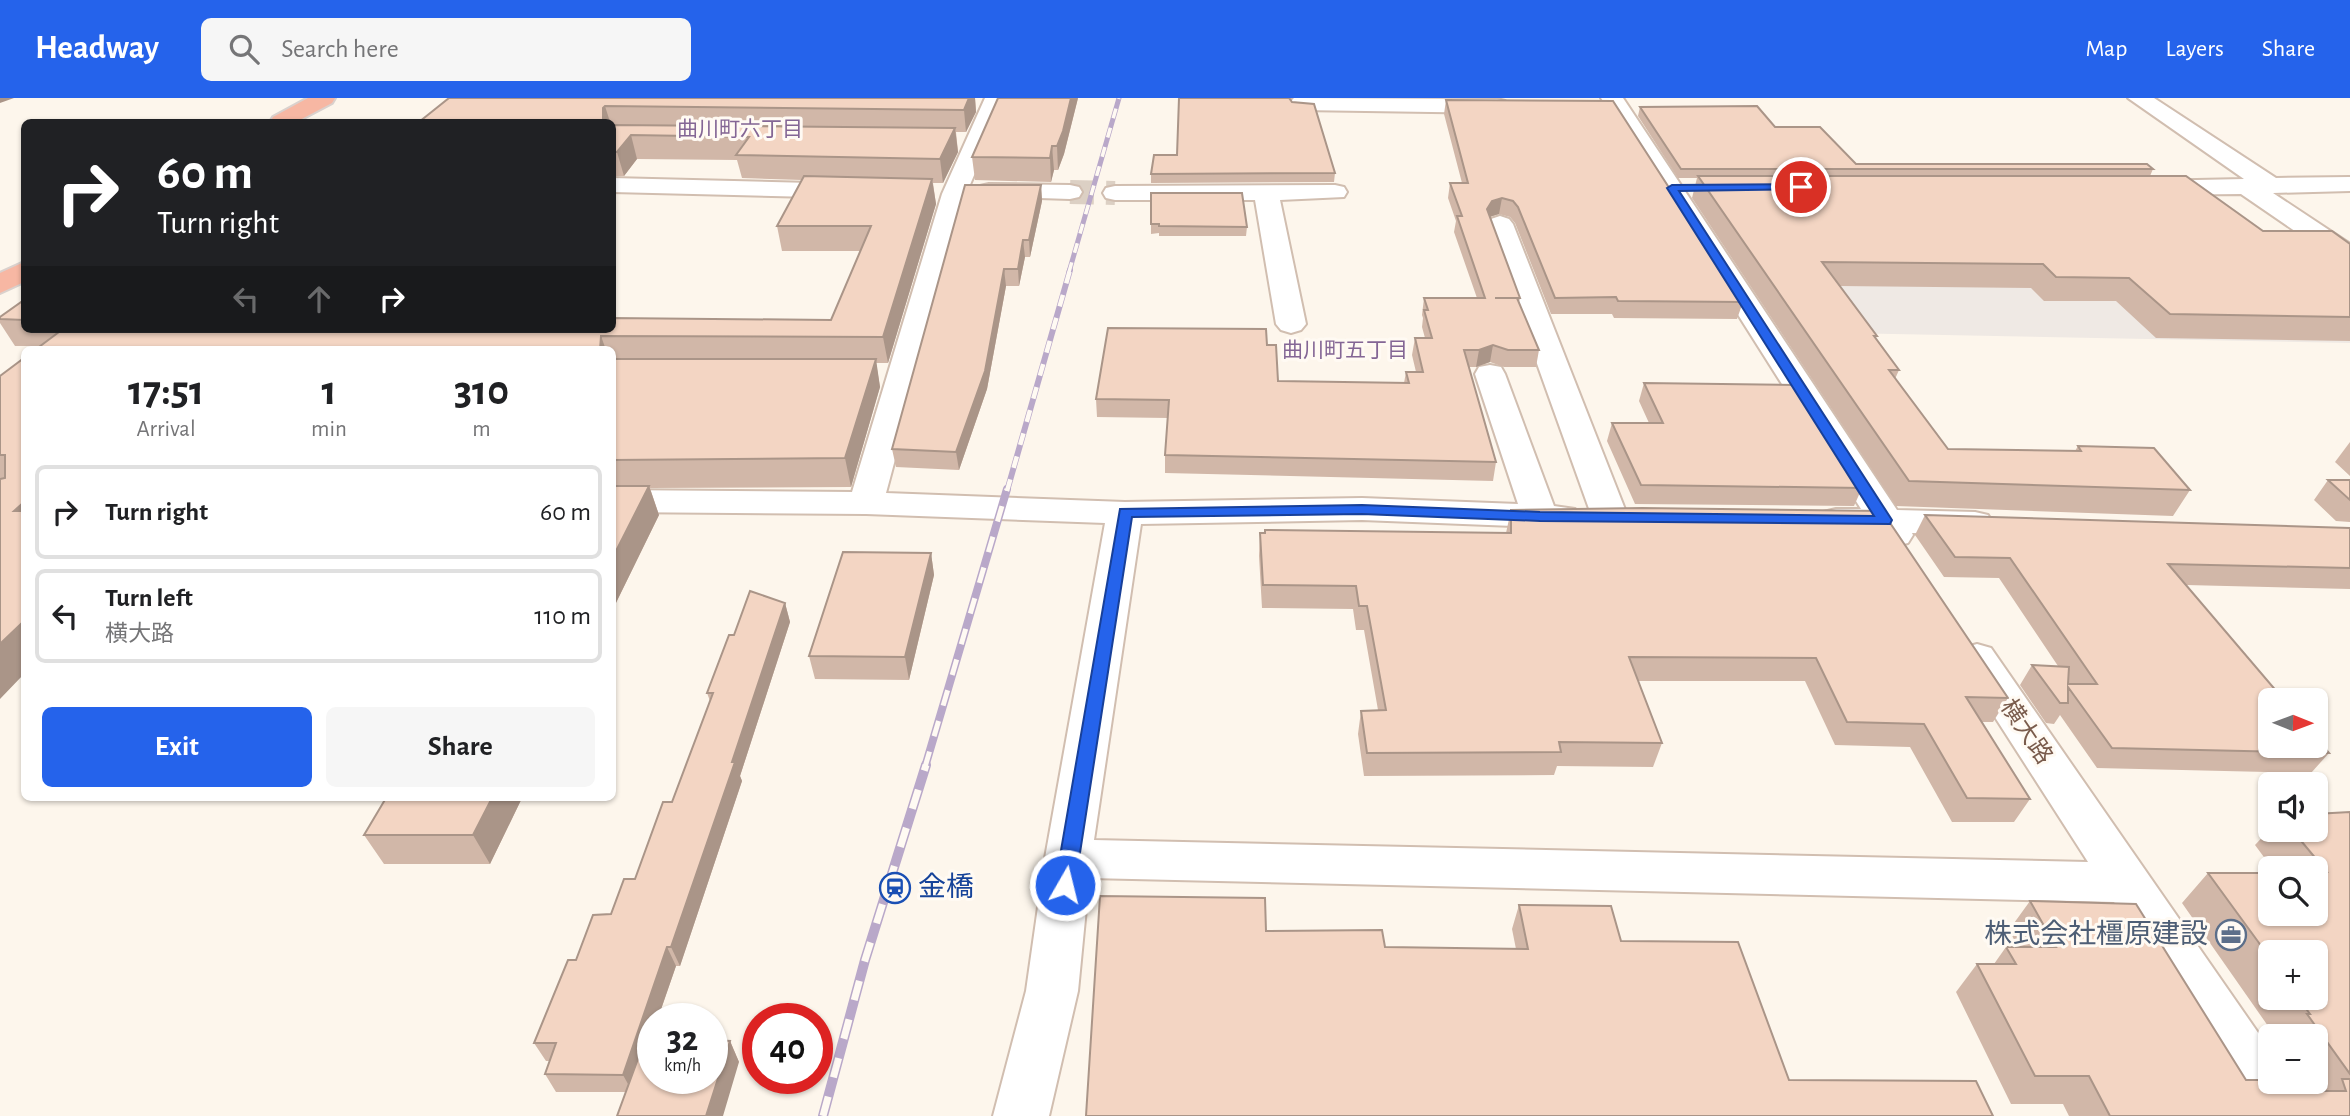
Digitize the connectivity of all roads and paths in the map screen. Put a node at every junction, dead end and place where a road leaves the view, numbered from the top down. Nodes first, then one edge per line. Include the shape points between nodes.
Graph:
1 (324, 98) edge
2 (2139, 98) edge
3 (985, 101) edge
4 (1300, 103) edge
5 (1615, 103) edge
6 (1521, 106) edge
7 (1590, 107) edge
8 (286, 119) edge
9 (2350, 184) edge
10 (616, 185) edge
11 (2260, 187) junction
12 (2127, 188) edge
13 (872, 192) edge
14 (946, 192) junction
15 (1070, 192) tunnel mouth
16 (1266, 192) junction
17 (1335, 192) dead end
18 (1115, 193) tunnel mouth
19 (1500, 224) dead end
20 (2350, 256) edge
21 (21, 272) edge
22 (0, 285) edge
23 (1291, 324) dead end
24 (1490, 374) dead end
25 (616, 501) edge
26 (866, 503) junction
27 (1125, 513) junction
28 (1540, 516) junction
29 (1802, 519) edge
30 (1884, 520) junction
31 (2010, 524) edge
32 (1915, 566) edge
33 (1953, 622) edge
34 (1068, 858) junction
35 (2127, 883) junction
36 (1021, 1116) edge
37 (2283, 1116) edge

1 - 8 highway
2 - 11 street
3 - 14 street
4 - 6 street
5 - 7 street
5 - 30 street via 1685,188
9 - 11 street
10 - 13 street
11 - 12 street
11 - 20 street
14 - 15 street
14 - 26 street via 889,375
16 - 17 street
16 - 18 street
16 - 23 street
19 - 28 street via 1624,518
21 - 22 highway
24 - 28 street
25 - 26 street
26 - 27 street
27 - 28 street via 1362,509
27 - 34 street
29 - 30 street
30 - 31 street
30 - 32 street
33 - 35 street, 横大路
34 - 35 street
34 - 36 street via 1052,991
35 - 37 street, 横大路

